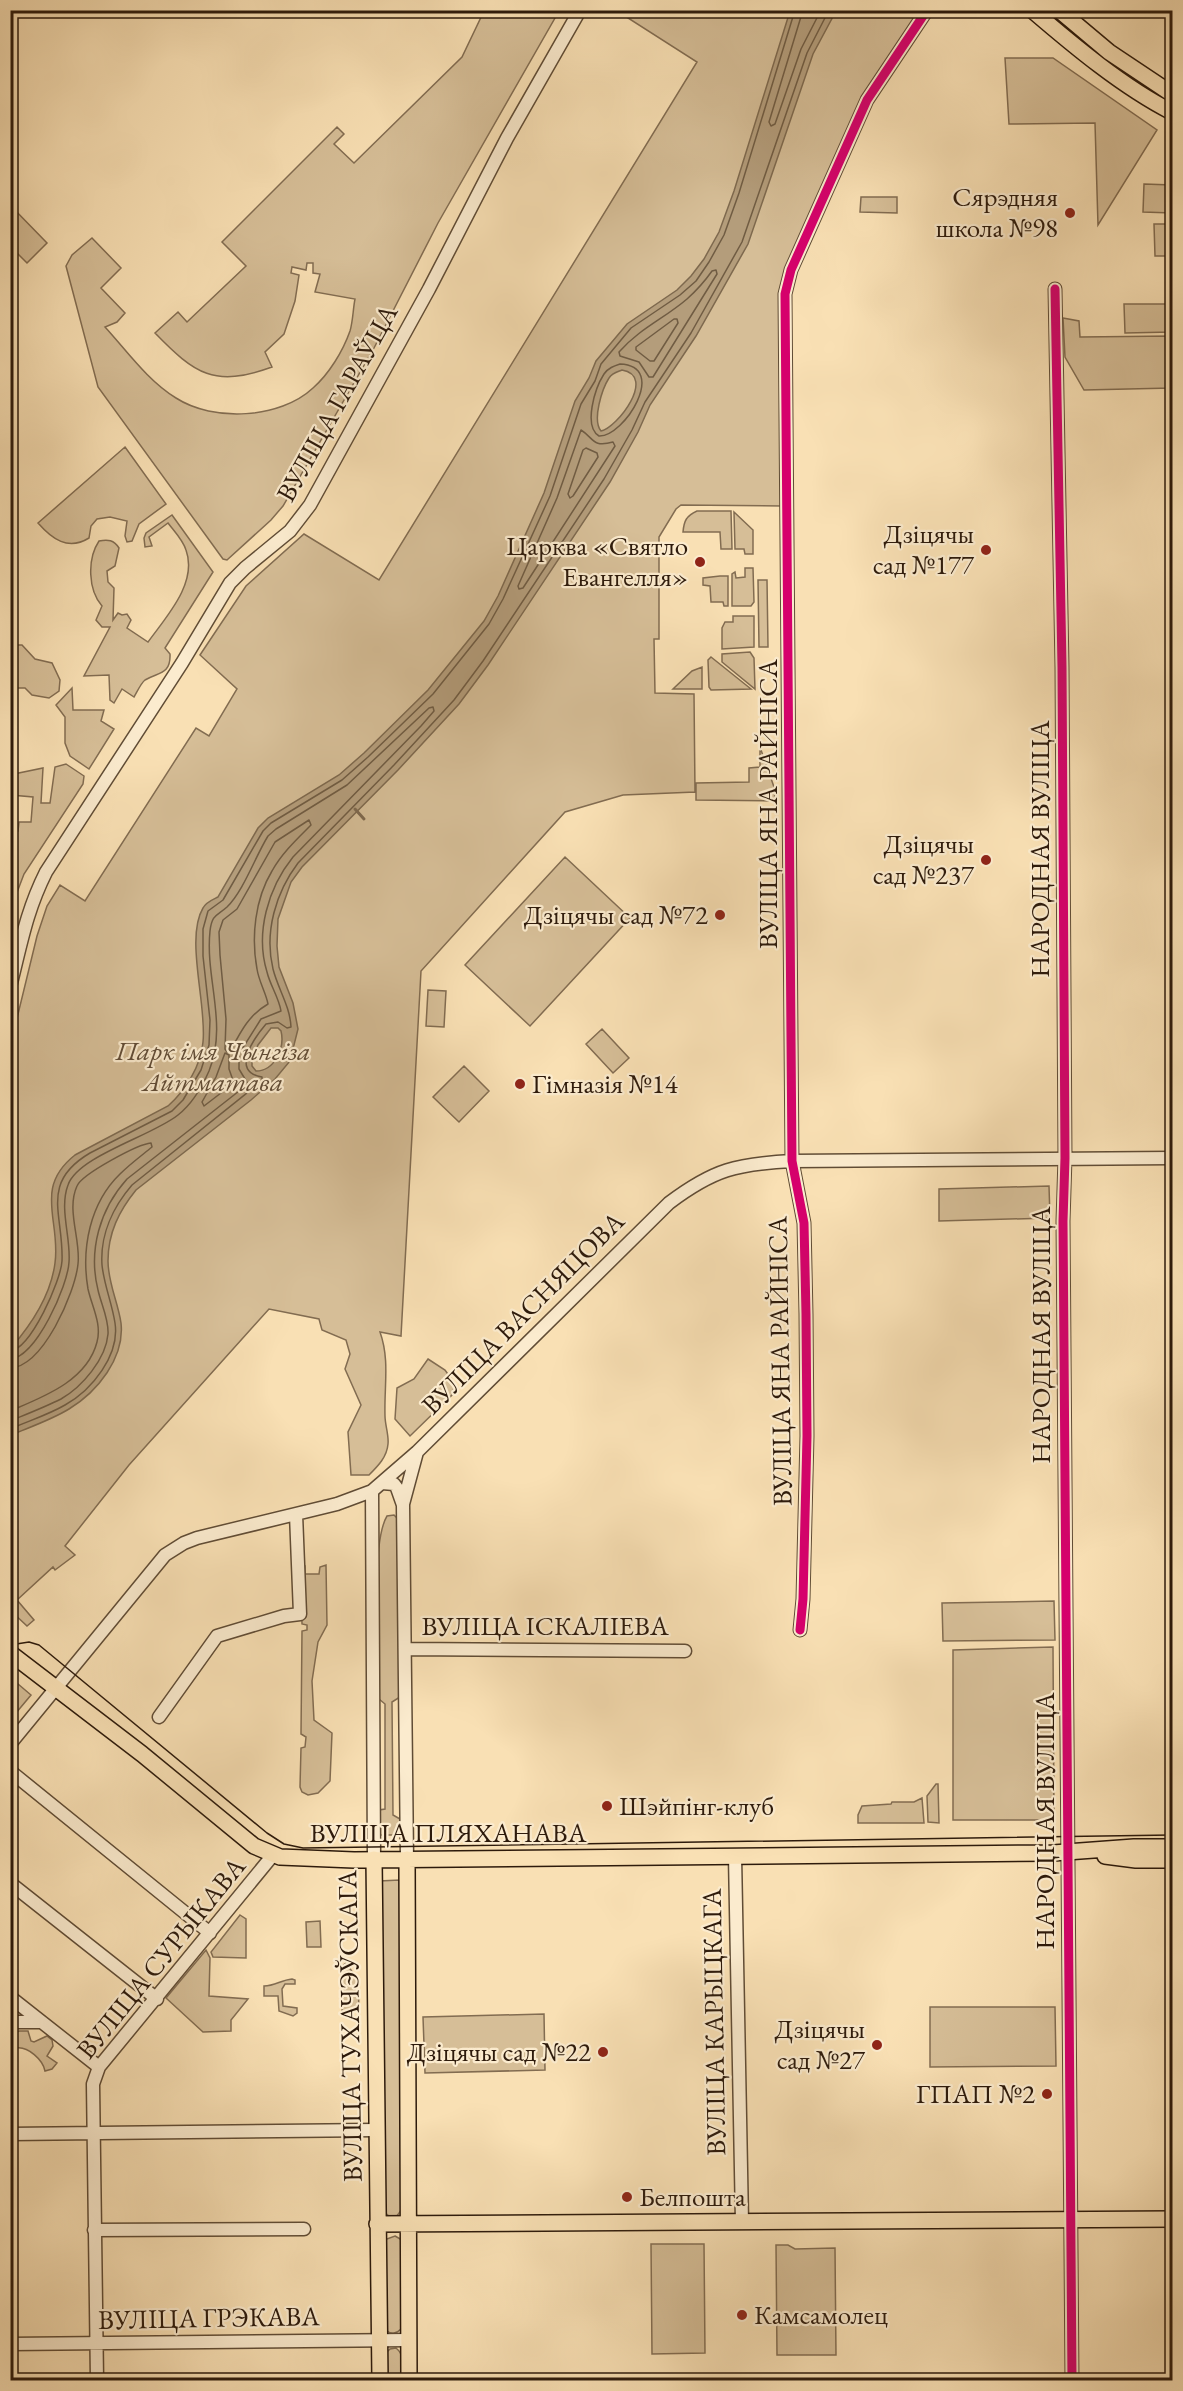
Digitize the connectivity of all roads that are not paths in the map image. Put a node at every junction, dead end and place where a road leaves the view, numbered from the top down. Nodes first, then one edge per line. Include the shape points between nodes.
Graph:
1 (580, 10) edge
2 (927, 10) edge
3 (1032, 10) edge
4 (1059, 10) edge
5 (1173, 94) edge
6 (1173, 112) edge
7 (1055, 289) dead end
8 (10, 987) edge
9 (1065, 1158) junction
10 (1173, 1158) edge
11 (792, 1161) junction
12 (417, 1452) junction
13 (382, 1483) junction
14 (372, 1491) junction
15 (403, 1505) junction
16 (296, 1514) junction
17 (800, 1630) dead end
18 (10, 1640) edge
19 (405, 1649) junction
20 (686, 1651) dead end
21 (10, 1653) edge
22 (57, 1687) junction
23 (159, 1717) dead end
24 (10, 1744) edge
25 (10, 1771) edge
26 (1173, 1847) edge
27 (1073, 1853) junction
28 (273, 1856) junction
29 (735, 1856) junction
30 (374, 1859) junction
31 (407, 1859) junction
32 (1173, 1860) edge
33 (10, 1883) edge
34 (210, 1933) junction
35 (10, 1996) edge
36 (157, 1999) junction
37 (10, 2022) edge
38 (42, 2022) junction
39 (99, 2067) junction
40 (376, 2130) junction
41 (93, 2133) junction
42 (10, 2134) edge
43 (1173, 2219) edge
44 (1070, 2220) junction
45 (742, 2222) junction
46 (377, 2224) junction
47 (408, 2224) junction
48 (304, 2229) dead end
49 (94, 2230) junction
50 (379, 2340) junction
51 (408, 2340) junction
52 (96, 2343) junction
53 (10, 2344) edge
54 (97, 2380) edge
55 (380, 2380) edge
56 (409, 2380) edge
57 (1072, 2380) edge

1 - 8 street, ВУЛІЦА ГАРАЎЦА via 310,505 290,531 231,584 46,872 25,921
2 - 11 street, ВУЛІЦА ЯНА РАЙНІСА via 867,100 786,284
3 - 6 main road via 1093,59
4 - 5 main road via 1109,52
7 - 9 street, НАРОДНАЯ ВУЛІЦА
9 - 10 street, ВУЛІЦА ВАСНЯЦОВА
9 - 11 street, ВУЛІЦА ВАСНЯЦОВА
9 - 27 street, НАРОДНАЯ ВУЛІЦА
11 - 12 street, ВУЛІЦА ВАСНЯЦОВА via 733,1167 704,1179 669,1203
11 - 17 street, ВУЛІЦА ЯНА РАЙНІСА via 804,1222 806,1314 807,1448
12 - 13 street, ВУЛІЦА ВАСНЯЦОВА
12 - 15 street, ВУЛІЦА ТУХАЧЭЎСКАГА
13 - 14 street, ВУЛІЦА ВАСНЯЦОВА
13 - 15 street via 394,1484
14 - 16 street, ВУЛІЦА ВАСНЯЦОВА
14 - 30 street, ВУЛІЦА ТУХАЧЭЎСКАГА
15 - 19 street, ВУЛІЦА ТУХАЧЭЎСКАГА
16 - 22 street, ВУЛІЦА ВАСНЯЦОВА via 197,1538 165,1555
16 - 23 street via 300,1614 217,1636
18 - 22 main road, ВУЛІЦА ПЛЯХАНАВА
19 - 20 street, ВУЛІЦА ІСКАЛІЕВА
19 - 31 street, ВУЛІЦА ТУХАЧЭЎСКАГА
21 - 22 main road, ВУЛІЦА ПЛЯХАНАВА
22 - 24 street, ВУЛІЦА ВАСНЯЦОВА
22 - 28 main road, ВУЛІЦА ПЛЯХАНАВА via 254,1846
25 - 34 street
26 - 27 main road, ВУЛІЦА ПЛЯХАНАВА
27 - 29 main road, ВУЛІЦА ПЛЯХАНАВА
27 - 32 main road, ВУЛІЦА ПЛЯХАНАВА
27 - 44 street, НАРОДНАЯ ВУЛІЦА
28 - 30 main road, ВУЛІЦА ПЛЯХАНАВА
28 - 34 street, ВУЛІЦА СУРЫКАВА
29 - 31 main road, ВУЛІЦА ПЛЯХАНАВА
29 - 45 street, ВУЛІЦА КАРЫЦКАГА
30 - 31 main road, ВУЛІЦА ПЛЯХАНАВА
30 - 40 main road, ВУЛІЦА ТУХАЧЭЎСКАГА
31 - 47 main road, ВУЛІЦА ТУХАЧЭЎСКАГА
33 - 36 street
34 - 36 street, ВУЛІЦА СУРЫКАВА
35 - 38 street
36 - 39 street, ВУЛІЦА СУРЫКАВА
37 - 38 street
38 - 39 street
39 - 41 street, ВУЛІЦА СУРЫКАВА via 93,2084
40 - 41 street
40 - 46 main road, ВУЛІЦА ТУХАЧЭЎСКАГА
41 - 42 street
41 - 49 street, ВУЛІЦА СУРЫКАВА
43 - 44 main road
44 - 45 main road
44 - 57 street, НАРОДНАЯ ВУЛІЦА
45 - 47 main road
46 - 47 main road
46 - 50 main road, ВУЛІЦА ТУХАЧЭЎСКАГА
47 - 51 main road, ВУЛІЦА ТУХАЧЭЎСКАГА
48 - 49 street
49 - 52 street, ВУЛІЦА СУРЫКАВА
50 - 51 street, ВУЛІЦА ГРЭКАВА
50 - 52 street, ВУЛІЦА ГРЭКАВА
50 - 55 main road, ВУЛІЦА ТУХАЧЭЎСКАГА
51 - 56 main road, ВУЛІЦА ТУХАЧЭЎСКАГА
52 - 53 street, ВУЛІЦА ГРЭКАВА
52 - 54 street, ВУЛІЦА СУРЫКАВА

